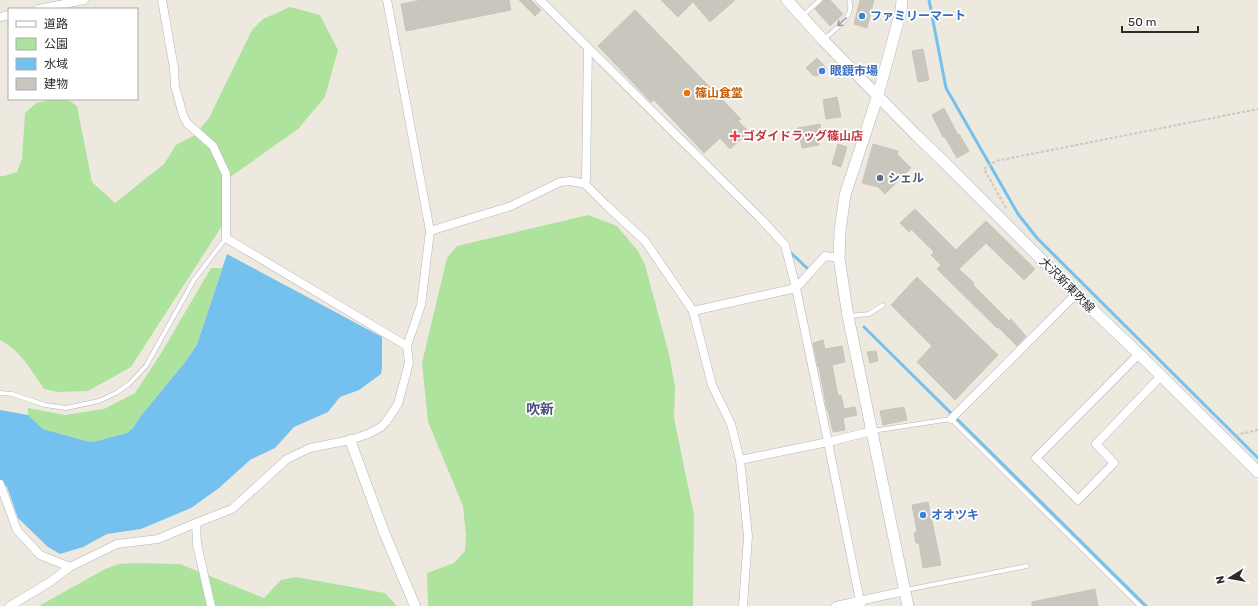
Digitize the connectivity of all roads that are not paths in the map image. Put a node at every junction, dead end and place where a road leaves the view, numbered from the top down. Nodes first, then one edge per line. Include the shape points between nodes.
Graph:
1 (84, 0) edge
2 (162, 0) edge
3 (387, 0) edge
4 (540, 0) edge
5 (787, 0) edge
6 (820, 0) edge
7 (850, 0) edge
8 (902, 0) edge
9 (44, 8) edge
10 (802, 16) junction
11 (823, 40) junction
12 (588, 48) junction
13 (878, 95) junction
14 (585, 184) junction
15 (430, 231) junction
16 (226, 238) junction
17 (839, 258) junction
18 (796, 288) junction
19 (1076, 294) junction
20 (883, 305) dead end
21 (694, 311) junction
22 (848, 316) junction
23 (408, 346) junction
24 (1139, 354) junction
25 (1161, 376) junction
26 (0, 393) edge
27 (951, 419) junction
28 (872, 431) junction
29 (350, 440) junction
30 (828, 442) junction
31 (740, 460) junction
32 (1258, 472) edge
33 (0, 484) edge
34 (196, 523) junction
35 (1028, 566) dead end
36 (70, 567) junction
37 (905, 591) junction
38 (860, 603) edge
39 (10, 606) edge
40 (211, 606) edge
41 (416, 606) edge
42 (743, 606) edge
43 (836, 606) edge
44 (908, 606) edge
45 (1140, 606) edge

1 - 9 street
2 - 16 street via 175,86 183,115 187,123 213,146 226,174
3 - 15 street
4 - 12 street
5 - 10 main road, 大沢新東吹線
6 - 10 lane
7 -> 11 lane via 848,16
8 - 13 main road via 902,11
10 - 11 main road, 大沢新東吹線
11 - 13 main road, 大沢新東吹線
12 - 14 street
12 - 18 street via 785,245
13 - 17 main road via 845,195
13 - 19 main road, 大沢新東吹線
14 - 15 street via 560,182 511,206
14 - 21 street via 645,241
15 - 23 street via 421,305
16 - 23 street
16 - 26 lane via 194,280 146,366 130,384 116,394 99,401 66,408
17 - 18 street via 825,256
17 - 22 main road
18 - 21 street
18 - 30 street
19 - 24 main road, 大沢新東吹線
19 - 27 street
20 - 22 lane via 869,314
21 - 31 street via 712,386 731,424
22 - 28 main road
23 - 29 street via 409,364 398,404 381,427
24 - 25 main road, 大沢新東吹線
24 - 25 street via 1036,458 1078,500 1114,463 1096,444
25 - 32 main road, 大沢新東吹線
27 - 28 lane
27 - 45 lane
28 - 30 street
28 - 37 main road
29 - 34 street via 310,448 288,459 232,509
29 - 41 street via 384,532
30 - 31 street
30 - 38 street
31 - 42 street via 748,536
33 - 36 street via 17,530 40,555
34 - 36 street via 158,539 117,544
34 - 40 street
35 - 37 lane
36 - 39 street
37 - 38 street
37 - 44 main road
38 - 43 street

